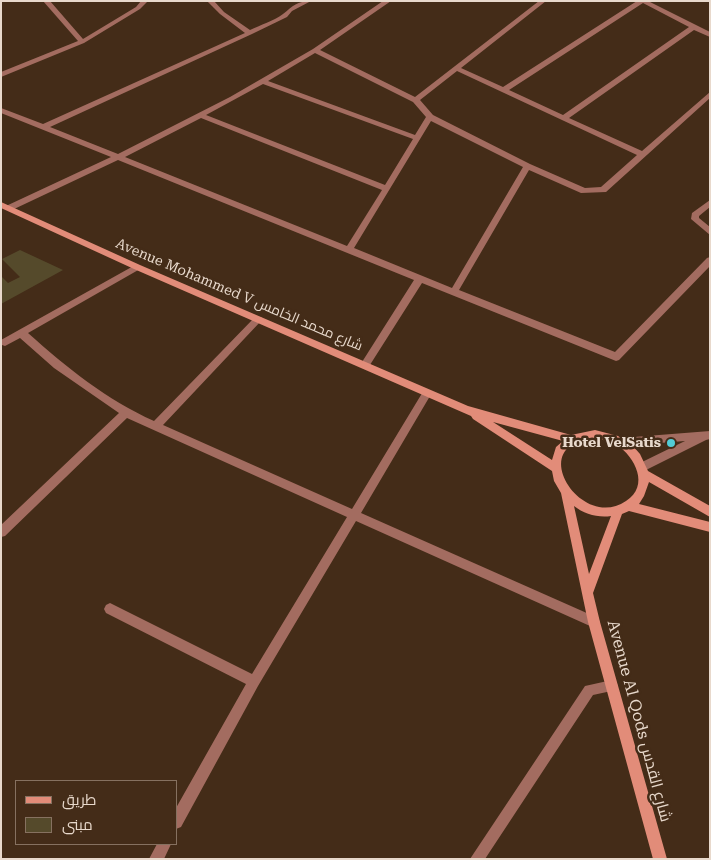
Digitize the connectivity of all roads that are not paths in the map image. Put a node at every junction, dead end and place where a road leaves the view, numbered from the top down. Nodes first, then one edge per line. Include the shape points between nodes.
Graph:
1 (46, 1) edge
2 (145, 1) edge
3 (210, 1) edge
4 (308, 1) edge
5 (388, 1) edge
6 (526, 1) edge
7 (643, 1) edge
8 (540, 4) edge
9 (694, 27) junction
10 (250, 33) junction
11 (710, 35) edge
12 (82, 42) junction
13 (315, 50) junction
14 (456, 68) junction
15 (1, 75) edge
16 (264, 82) junction
17 (504, 90) junction
18 (710, 94) edge
19 (416, 100) junction
20 (1, 110) edge
21 (199, 115) junction
22 (430, 117) junction
23 (564, 118) junction
24 (43, 127) junction
25 (416, 138) junction
26 (641, 154) junction
27 (118, 157) junction
28 (527, 166) junction
29 (387, 188) junction
30 (710, 203) edge
31 (5, 207) edge
32 (710, 232) edge
33 (349, 250) junction
34 (710, 260) edge
35 (137, 268) junction
36 (420, 278) junction
37 (454, 292) junction
38 (258, 319) junction
39 (21, 334) junction
40 (2, 342) edge
41 (365, 365) junction
42 (427, 393) junction
43 (466, 410) junction
44 (126, 413) junction
45 (156, 426) junction
46 (708, 435) edge
47 (570, 439) junction
48 (620, 442) junction
49 (554, 467) junction
50 (643, 471) junction
51 (566, 494) junction
52 (630, 507) junction
53 (618, 512) junction
54 (710, 512) edge
55 (355, 515) junction
56 (710, 527) edge
57 (1, 532) edge
58 (588, 593) junction
59 (110, 609) dead end
60 (594, 622) junction
61 (254, 682) junction
62 (612, 686) junction
63 (178, 818) edge
64 (163, 845) edge
65 (156, 859) edge
66 (477, 859) edge
67 (660, 859) edge

1 - 12 street
2 - 12 street
3 - 10 street
4 - 10 street
5 - 13 street
6 - 8 street
7 - 9 street
7 - 17 street
8 - 14 street
9 - 11 street
9 - 23 street
10 - 24 street
12 - 15 street
13 - 16 street
13 - 19 street
14 - 17 street
14 - 19 street
16 - 21 street
16 - 25 street
17 - 23 street
18 - 26 street
19 - 22 street
20 - 24 street
21 - 27 street
21 - 29 street
22 - 25 street
22 - 28 street
23 - 26 street
24 - 27 street
25 - 29 street
26 - 28 street via 603,190 595,192 584,191
27 - 31 street
27 - 33 street
28 - 37 street
29 - 33 street
30 - 32 street via 695,215 697,223
31 - 35 main road, Avenue Mohammed V شارع محمد الخامس
33 - 36 street
34 - 37 street via 616,357
35 - 38 main road, Avenue Mohammed V شارع محمد الخامس
35 - 39 street
36 - 37 street
36 - 41 street
38 - 41 main road, Avenue Mohammed V شارع محمد الخامس
38 - 45 street
39 - 40 street
39 - 44 street via 71,376
41 - 42 main road, Avenue Mohammed V شارع محمد الخامس
42 - 43 main road, Avenue Mohammed V شارع محمد الخامس
42 - 55 street
43 - 47 main road, Avenue Mohammed V شارع محمد الخامس
43 - 49 main road, Avenue Mohammed V شارع محمد الخامس
44 - 45 street
44 - 57 street
45 - 55 street
46 - 48 street
46 - 50 street
47 - 48 main road via 595,434
47 - 49 main road via 558,451
48 - 50 main road via 637,458
49 - 51 main road
50 - 52 main road via 644,487
50 - 54 main road
51 - 53 main road via 590,510
51 - 58 main road, Avenue Al Qods شارع القدس
52 - 53 main road
52 - 56 main road
53 - 58 main road
55 - 60 street
55 - 61 street
58 - 60 main road, Avenue Al Qods شارع القدس
59 - 61 street
60 - 62 main road, Avenue Al Qods شارع القدس
61 - 63 street
62 - 66 street via 589,690
62 - 67 main road, Avenue Al Qods شارع القدس
64 - 65 street

